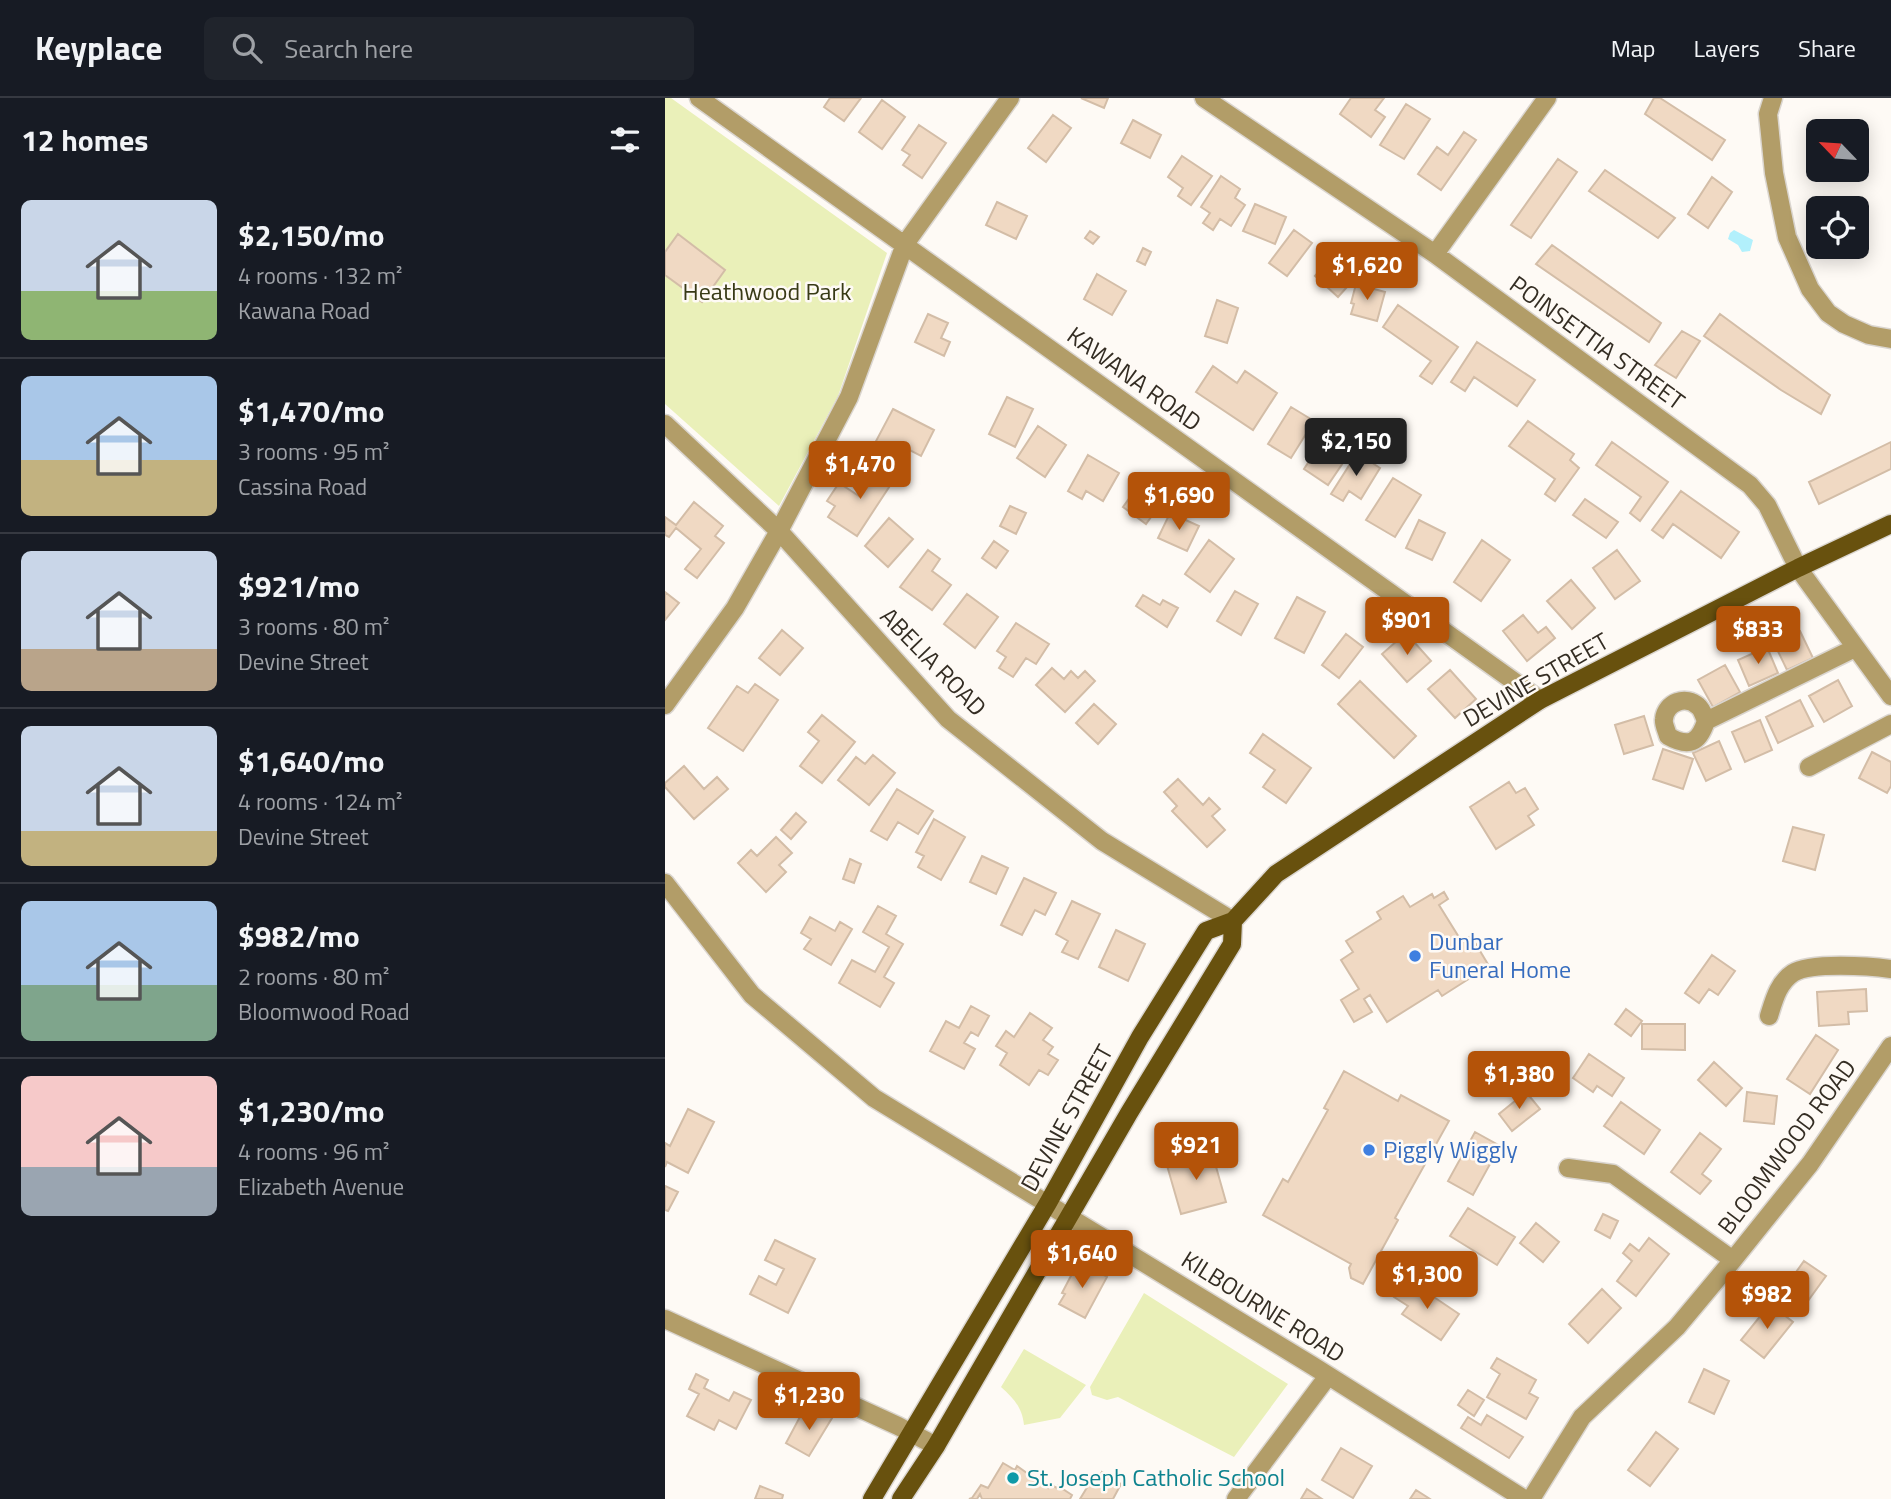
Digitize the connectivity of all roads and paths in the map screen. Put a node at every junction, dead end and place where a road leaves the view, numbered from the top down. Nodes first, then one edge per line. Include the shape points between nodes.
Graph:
1 (699, 98) edge
2 (1010, 98) edge
3 (1204, 98) edge
4 (1547, 98) edge
5 (1773, 98) edge
6 (905, 244) junction
7 (1435, 254) junction
8 (1891, 339) edge
9 (665, 424) edge
10 (1891, 524) edge
11 (779, 531) junction
12 (1798, 568) junction
13 (1855, 648) junction
14 (1891, 696) edge
15 (1540, 700) junction
16 (665, 705) edge
17 (1706, 721) dead end
18 (1891, 724) edge
19 (1809, 767) dead end
20 (665, 883) edge
21 (1233, 920) junction
22 (1891, 969) edge
23 (1769, 1016) dead end
24 (1151, 1020) junction
25 (1174, 1037) junction
26 (1891, 1046) edge
27 (1568, 1168) dead end
28 (1048, 1203) junction
29 (1069, 1216) junction
30 (1733, 1260) junction
31 (665, 1319) edge
32 (1328, 1376) junction
33 (912, 1433) junction
34 (936, 1446) junction
35 (1513, 1496) edge
36 (872, 1499) edge
37 (901, 1499) edge
38 (1235, 1499) edge
39 (1531, 1499) edge

1 - 6 street, KAWANA ROAD
2 - 6 street
3 - 7 street, POINSETTIA STREET
4 - 7 street
5 - 8 street via 1768,114 1774,173 1787,237 1810,289 1828,313 1844,324
6 - 11 street via 849,397
6 - 15 street, KAWANA ROAD
7 - 12 street, POINSETTIA STREET via 1750,485 1767,505
9 - 11 street, ABELIA ROAD
10 - 12 main road, DEVINE STREET
11 - 16 street via 735,608
11 - 21 street, ABELIA ROAD via 948,719 1102,841
12 - 13 street, POINSETTIA STREET
12 - 15 main road, DEVINE STREET
13 - 14 street, POINSETTIA STREET
13 - 17 street
15 - 21 main road, DEVINE STREET via 1276,874
18 - 19 street
20 - 28 street, KILBOURNE ROAD via 753,995 874,1098
21 - 24 main road, DEVINE STREET via 1206,931
21 - 25 main road, DEVINE STREET via 1232,944
22 - 23 street via 1833,965 1794,972 1777,990
24 - 25 main road
24 - 28 main road, DEVINE STREET
25 - 29 main road, DEVINE STREET
26 - 30 street, BLOOMWOOD ROAD via 1809,1164
27 - 30 street via 1613,1174
28 - 29 street, KILBOURNE ROAD
28 - 33 main road, DEVINE STREET
29 - 32 street, KILBOURNE ROAD
29 - 34 main road, DEVINE STREET
30 - 39 street, BLOOMWOOD ROAD via 1677,1328 1582,1417
31 - 33 street
32 - 35 street, KILBOURNE ROAD
32 - 38 street
33 - 34 street
33 - 36 main road, DEVINE STREET
34 - 37 main road, DEVINE STREET

